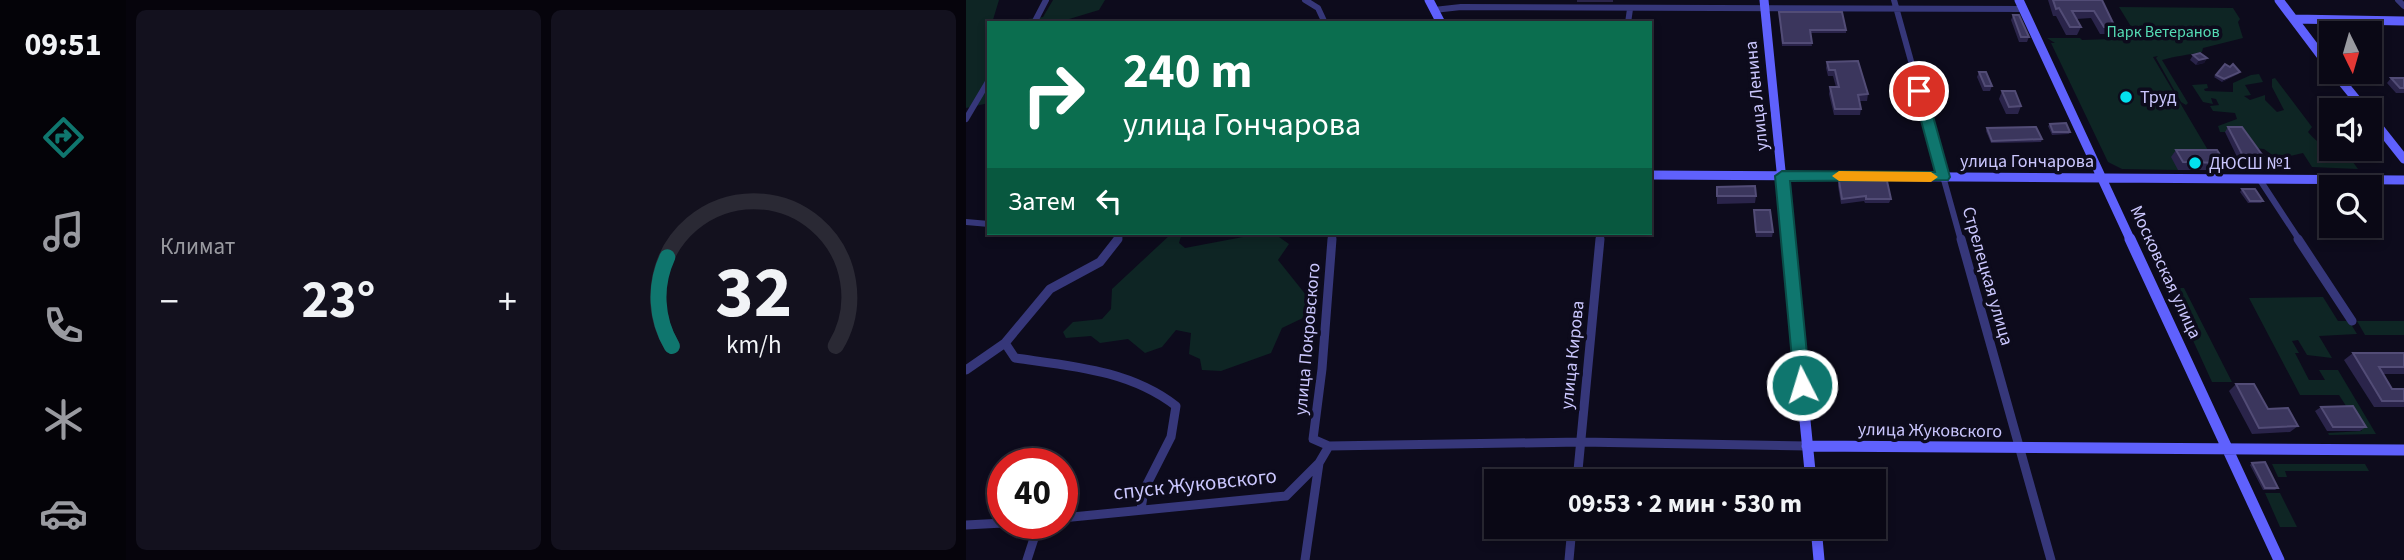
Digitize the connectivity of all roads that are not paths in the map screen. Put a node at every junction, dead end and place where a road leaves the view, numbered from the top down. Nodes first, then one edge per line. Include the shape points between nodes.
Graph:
1 (1046, 0) edge
2 (1304, 0) edge
3 (1429, 0) edge
4 (2279, 0) edge
5 (2398, 0) edge
6 (1764, 4) edge
7 (1895, 4) edge
8 (2022, 5) edge
9 (2404, 6) edge
10 (1630, 9) junction
11 (1434, 10) junction
12 (2294, 19) junction
13 (1035, 21) edge
14 (1324, 21) edge
15 (1440, 21) edge
16 (1628, 21) edge
17 (2404, 21) edge
18 (2319, 53) edge
19 (987, 83) edge
20 (2344, 84) edge
21 (2355, 98) edge
22 (966, 119) edge
23 (2382, 131) edge
24 (2404, 159) edge
25 (1652, 175) edge
26 (1782, 176) junction
27 (1943, 177) junction
28 (2103, 177) junction
29 (2260, 180) junction
30 (2404, 180) edge
31 (966, 222) edge
32 (987, 224) edge
33 (1120, 235) edge
34 (1332, 235) edge
35 (1601, 235) edge
36 (2352, 321) dead end
37 (1005, 343) junction
38 (966, 370) edge
39 (1581, 442) junction
40 (1329, 446) junction
41 (1807, 446) junction
42 (2228, 448) junction
43 (2021, 449) junction
44 (2404, 450) edge
45 (1319, 463) junction
46 (1578, 469) edge
47 (1810, 469) edge
48 (1141, 509) junction
49 (1078, 516) edge
50 (987, 523) edge
51 (966, 524) edge
52 (1034, 539) edge
53 (1571, 539) edge
54 (1816, 539) edge
55 (1027, 560) edge
56 (1305, 560) edge
57 (1569, 560) edge
58 (1819, 560) edge
59 (2051, 560) edge
60 (2279, 560) edge

1 - 13 street
2 - 14 street via 1318,8
3 - 11 street
4 - 12 street
5 - 9 street
6 - 7 street
6 - 10 street
6 - 26 street, улица Ленина
7 - 8 street
7 - 27 street, Стрелецкая улица
8 - 28 street, Московская улица
10 - 11 street
10 - 16 street
11 - 15 street
12 - 17 street
12 - 18 street
19 - 22 street
20 - 21 street
23 - 24 street
25 - 26 street, улица Гончарова
26 - 27 street, улица Гончарова
26 - 41 street, улица Ленина
27 - 28 street, улица Гончарова
27 - 43 street, Стрелецкая улица
28 - 29 street, улица Гончарова
28 - 42 street, Московская улица
29 - 30 street, улица Гончарова
29 - 36 street
31 - 32 street
33 - 37 street via 1100,262 1050,289
34 - 40 street, улица Покровского via 1313,439
35 - 39 street, улица Кирова
37 - 38 street
37 - 48 street via 1015,358 1115,375 1163,393 1176,406 1171,438 1144,491
39 - 40 street, улица Жуковского
39 - 41 street, улица Жуковского
39 - 46 street, улица Кирова
40 - 45 street
41 - 43 street, улица Жуковского
41 - 47 street, улица Ленина
42 - 43 street, улица Жуковского
42 - 44 street, улица Жуковского
42 - 60 street, Московская улица
43 - 59 street, Стрелецкая улица
45 - 48 street, спуск Жуковского via 1286,496
45 - 56 street
48 - 49 street, спуск Жуковского
50 - 51 street
52 - 55 street
53 - 57 street
54 - 58 street

